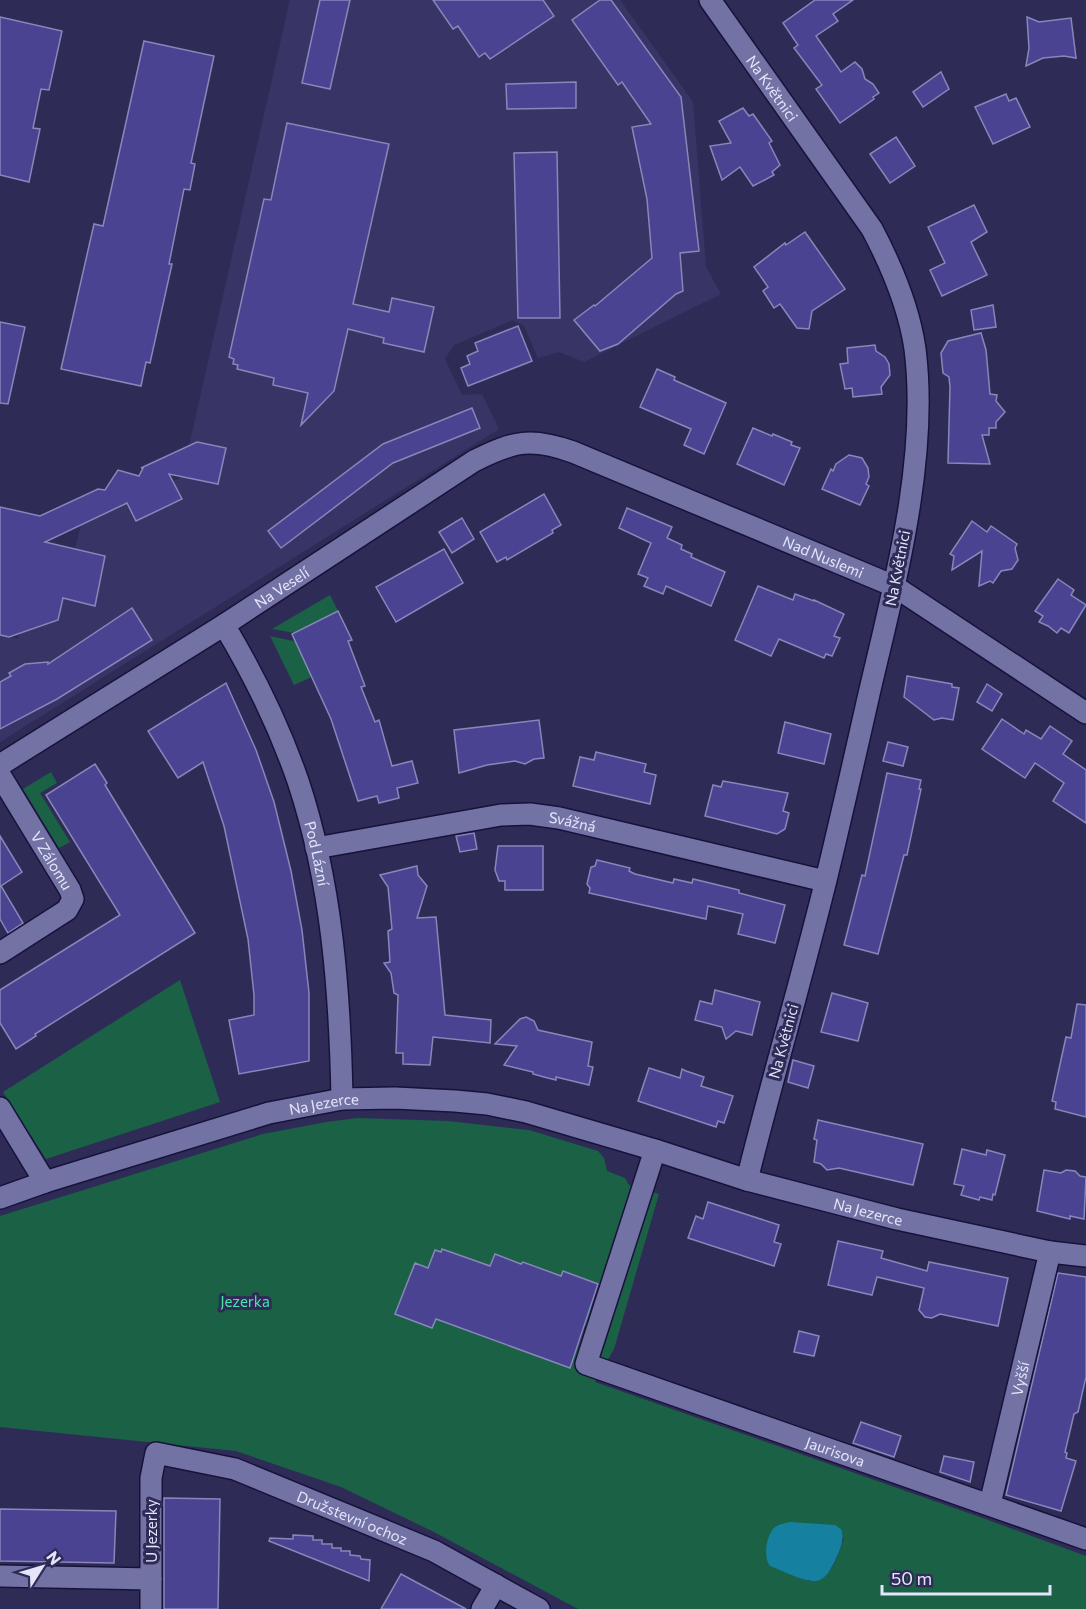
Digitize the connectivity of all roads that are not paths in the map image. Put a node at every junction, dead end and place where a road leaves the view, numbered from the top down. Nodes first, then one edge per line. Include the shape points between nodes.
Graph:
1 (710, 0) edge
2 (573, 452) joint
3 (894, 586) junction
4 (224, 625) junction
5 (1086, 713) edge
6 (0, 765) edge
7 (0, 775) edge
8 (316, 848) junction
9 (825, 881) junction
10 (0, 953) edge
11 (342, 1099) junction
12 (0, 1108) edge
13 (655, 1150) junction
14 (747, 1180) junction
15 (45, 1182) junction
16 (0, 1198) edge
17 (1050, 1252) junction
18 (1086, 1257) edge
19 (156, 1453) joint
20 (990, 1504) junction
21 (1086, 1539) edge
22 (0, 1576) edge
23 (151, 1579) junction
24 (496, 1585) junction
25 (151, 1609) edge
26 (482, 1609) edge
27 (539, 1609) edge

1 - 3 street, Na Květnici via 872,229 890,263 905,306 915,348 918,405 912,484
2 - 3 street, Nad Nuslemi
2 - 4 street, Na Veselí via 538,442 494,451
3 - 5 street, Nad Nuslemi
3 - 9 street, Na Květnici
4 - 6 street, Na Veselí
4 - 8 street, Pod Lázní via 275,723 298,782
7 - 10 street, V Zálomu via 73,899 67,910
8 - 9 street, Svážná via 501,815 538,814
8 - 11 street, Pod Lázní via 336,974
9 - 14 street, Na Květnici
11 - 13 street, Na Jezerce via 487,1104
11 - 15 street, Na Jezerce via 269,1113
12 - 15 street
13 - 14 street, Na Jezerce
13 - 20 street, Jaurisova via 585,1364
14 - 17 street, Na Jezerce via 897,1219
15 - 16 street, Na Jezerce
17 - 18 street, Na Jezerce
17 - 20 street, Vyšší
19 - 23 street, U Jezerky via 151,1478
19 - 24 street, Družstevní ochoz via 235,1469 434,1551
20 - 21 street, Jaurisova
22 - 23 street
23 - 25 street, U Jezerky
24 - 26 street
24 - 27 street, Družstevní ochoz

